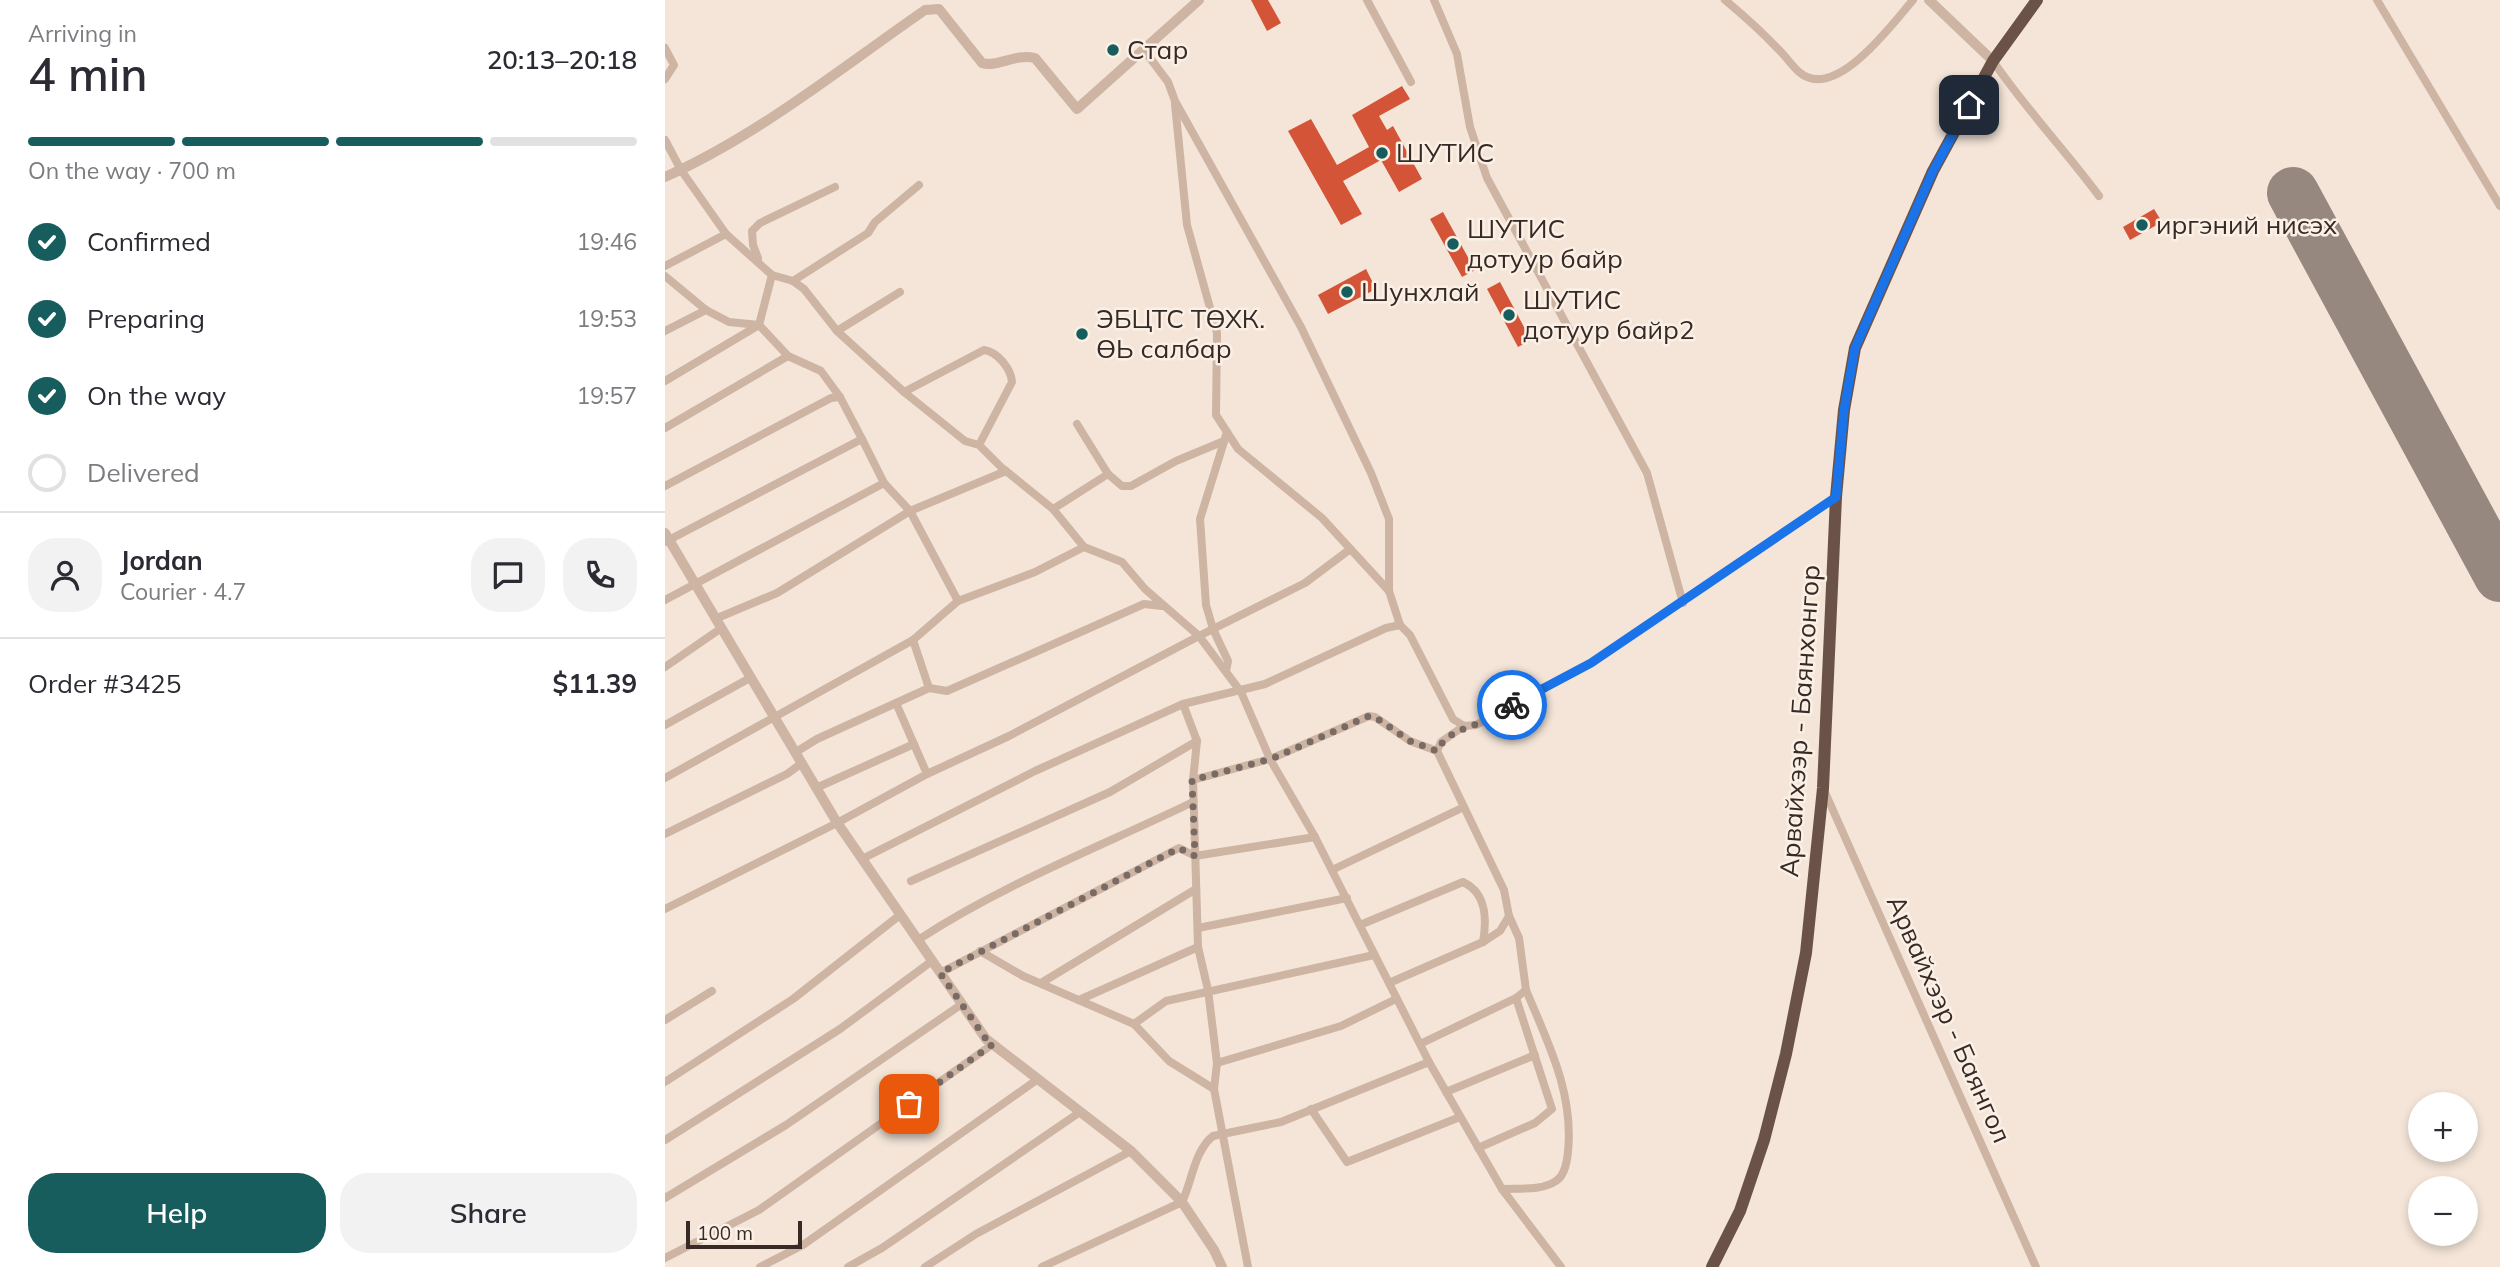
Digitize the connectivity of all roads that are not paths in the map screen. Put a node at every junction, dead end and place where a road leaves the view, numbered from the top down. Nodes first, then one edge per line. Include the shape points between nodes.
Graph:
1 (1199, 0) edge
2 (1367, 0) edge
3 (1434, 0) edge
4 (1725, 0) edge
5 (1913, 0) edge
6 (1929, 0) edge
7 (2037, 0) edge
8 (2377, 0) edge
9 (665, 48) edge
10 (1144, 50) junction
11 (1993, 61) junction
12 (665, 79) edge
13 (1411, 82) dead end
14 (1175, 101) junction
15 (665, 140) edge
16 (681, 170) junction
17 (665, 177) edge
18 (919, 185) dead end
19 (835, 187) dead end
20 (2099, 196) dead end
21 (2500, 206) edge
22 (726, 234) junction
23 (759, 261) junction
24 (665, 266) edge
25 (772, 275) junction
26 (665, 276) edge
27 (793, 281) junction
28 (899, 292) dead end
29 (706, 310) junction
30 (759, 325) junction
31 (665, 331) edge
32 (837, 331) junction
33 (788, 356) junction
34 (665, 381) edge
35 (904, 392) junction
36 (840, 397) junction
37 (1077, 424) dead end
38 (665, 428) edge
39 (1225, 436) junction
40 (862, 439) junction
41 (978, 445) junction
42 (1006, 471) junction
43 (1108, 474) junction
44 (884, 484) junction
45 (665, 486) edge
46 (1836, 497) junction
47 (1053, 509) junction
48 (911, 511) junction
49 (666, 538) edge
50 (1084, 547) junction
51 (1349, 550) junction
52 (695, 582) junction
53 (1389, 591) junction
54 (665, 600) edge
55 (958, 601) junction
56 (1683, 603) junction
57 (1164, 607) junction
58 (718, 624) junction
59 (1400, 625) junction
60 (1213, 629) junction
61 (1199, 636) junction
62 (913, 640) junction
63 (665, 667) edge
64 (1226, 671) junction
65 (750, 678) junction
66 (929, 688) junction
67 (1241, 692) junction
68 (895, 703) junction
69 (1183, 704) junction
70 (773, 716) junction
71 (665, 725) edge
72 (1464, 726) junction
73 (1197, 741) junction
74 (914, 744) junction
75 (1437, 751) junction
76 (796, 752) junction
77 (1271, 759) junction
78 (802, 763) junction
79 (927, 774) junction
80 (665, 778) edge
81 (1192, 780) junction
82 (816, 788) junction
83 (1823, 788) junction
84 (1193, 802) junction
85 (1464, 807) junction
86 (837, 823) junction
87 (665, 835) edge
88 (1315, 837) junction
89 (1195, 856) junction
90 (862, 859) junction
91 (1332, 870) junction
92 (911, 881) dead end
93 (1196, 889) junction
94 (1347, 898) junction
95 (665, 909) edge
96 (900, 915) junction
97 (1509, 916) junction
98 (1360, 925) junction
99 (1198, 928) junction
100 (918, 940) junction
101 (1483, 942) junction
102 (1199, 947) junction
103 (980, 951) junction
104 (1374, 955) junction
105 (932, 961) junction
106 (940, 973) junction
107 (1041, 983) junction
108 (1389, 983) junction
109 (1208, 990) junction
110 (1526, 990) junction
111 (712, 991) dead end
112 (1516, 998) junction
113 (1396, 999) junction
114 (1079, 1000) junction
115 (962, 1004) junction
116 (665, 1020) edge
117 (1134, 1024) junction
118 (993, 1044) junction
119 (1420, 1044) junction
120 (1535, 1055) junction
121 (1429, 1062) junction
122 (1217, 1063) junction
123 (666, 1079) edge
124 (1038, 1079) junction
125 (1214, 1089) junction
126 (1446, 1092) junction
127 (1311, 1109) junction
128 (1080, 1112) junction
129 (1460, 1117) junction
130 (1220, 1133) junction
131 (665, 1140) edge
132 (1478, 1148) junction
133 (1131, 1151) junction
134 (1502, 1189) junction
135 (665, 1198) edge
136 (1182, 1202) junction
137 (665, 1258) edge
138 (760, 1267) edge
139 (848, 1267) edge
140 (925, 1267) edge
141 (1042, 1267) edge
142 (1221, 1267) edge
143 (1248, 1267) edge
144 (1561, 1267) edge
145 (1711, 1267) edge
146 (2036, 1267) edge

1 - 10 street
2 - 13 street
3 - 56 street via 1457,54 1470,127 1486,178 1647,473
4 - 5 street via 1800,73 1819,80 1834,77 1853,63
6 - 11 street
7 - 11 highway, Арвайхээр - Баянхонгор
8 - 21 street
9 - 12 street via 674,65
10 - 14 street via 1168,82
10 - 16 street via 1077,110 1035,58 1012,57 986,65 939,9 925,10 788,106
11 - 20 street
11 - 46 highway, Арвайхээр - Баянхонгор via 1933,171 1855,348
14 - 39 street via 1187,225 1217,333 1216,415
14 - 53 street via 1301,327 1371,473 1389,519
15 - 16 street
16 - 17 street
16 - 22 street
18 - 27 street via 868,233
19 - 23 street via 761,223 752,232
22 - 23 street
22 - 24 street
23 - 25 street
25 - 27 street
25 - 30 street
26 - 29 street
27 - 32 street
28 - 32 street
29 - 30 street via 729,321
29 - 31 street
30 - 33 street
30 - 34 street
32 - 35 street
33 - 36 street via 821,371
33 - 38 street
35 - 41 street via 965,440
35 - 41 street via 984,350 996,354 1012,382
36 - 40 street
36 - 45 street
37 - 43 street
39 - 43 street via 1131,486 1122,486
39 - 51 street via 1322,518
39 - 60 street via 1200,519 1206,605
40 - 44 street
40 - 49 street
41 - 42 street
42 - 47 street
42 - 48 street
43 - 47 street
44 - 48 street
44 - 52 street
46 - 56 street
46 - 83 highway, Арвайхээр - Баянхонгор
47 - 50 street
48 - 55 street
48 - 58 street
49 - 52 street
50 - 55 street via 1035,572
50 - 57 street via 1122,562
51 - 53 street
51 - 60 street via 1305,583
52 - 54 street
52 - 58 street
53 - 59 street
55 - 62 street
56 - 72 street via 1591,663 1476,725
57 - 61 street
57 - 66 street via 1144,604 947,691
58 - 63 street
58 - 65 street
59 - 67 street
59 - 72 street via 1410,635 1454,719
60 - 61 street
60 - 64 street via 1228,661
61 - 64 street
61 - 79 street
62 - 66 street
62 - 70 street
64 - 67 street
65 - 70 street
65 - 71 street
66 - 68 street
67 - 69 street
67 - 77 street
68 - 74 street
68 - 76 street
69 - 73 street
69 - 90 street via 1035,771
70 - 76 street
70 - 80 street
72 - 75 street via 1441,742
73 - 81 street
73 - 92 street via 1110,792
74 - 79 street
74 - 82 street
75 - 77 street via 1369,716
75 - 85 street
76 - 78 street
77 - 81 street
77 - 88 street
78 - 82 street
78 - 87 street
79 - 86 street
81 - 84 street
82 - 86 street
83 - 145 highway, Арвайхээр - Баянхонгор via 1806,953 1786,1054 1740,1211
83 - 146 street, Арвайхээр - Баянгол
84 - 89 street
84 - 100 street via 1002,893
85 - 91 street
85 - 97 street via 1504,890
86 - 90 street
86 - 95 street
88 - 89 street
88 - 91 street
89 - 93 street
89 - 103 street via 1179,848
90 - 96 street
91 - 94 street
93 - 99 street
93 - 107 street
94 - 98 street
94 - 99 street
96 - 100 street
96 - 123 street via 793,999
97 - 101 street via 1500,931
97 - 110 street via 1519,938
98 - 101 street via 1463,882 1484,906
98 - 104 street
99 - 102 street
100 - 105 street
101 - 108 street
102 - 109 street
102 - 114 street
103 - 106 street
103 - 107 street
104 - 108 street
104 - 109 street
105 - 106 street
105 - 131 street via 840,1029
106 - 115 street
107 - 114 street
108 - 113 street
109 - 117 street via 1166,1001
109 - 122 street
110 - 112 street
110 - 134 street via 1565,1089 1567,1157 1556,1181
111 - 116 street
112 - 119 street
112 - 120 street
113 - 119 street
113 - 122 street via 1341,1026
114 - 117 street
115 - 118 street
115 - 135 street via 786,1125
117 - 125 street via 1169,1061
118 - 124 street
118 - 137 street via 759,1210
119 - 121 street
120 - 126 street
120 - 132 street via 1552,1109 1535,1122
121 - 126 street
121 - 127 street
122 - 125 street
124 - 128 street
124 - 138 street via 803,1245
125 - 130 street
126 - 129 street
127 - 129 street via 1347,1163
127 - 130 street via 1281,1122
128 - 133 street
128 - 139 street
129 - 132 street
130 - 136 street via 1205,1145
130 - 143 street
132 - 134 street
133 - 136 street
133 - 140 street
134 - 144 street
136 - 141 street
136 - 142 street

